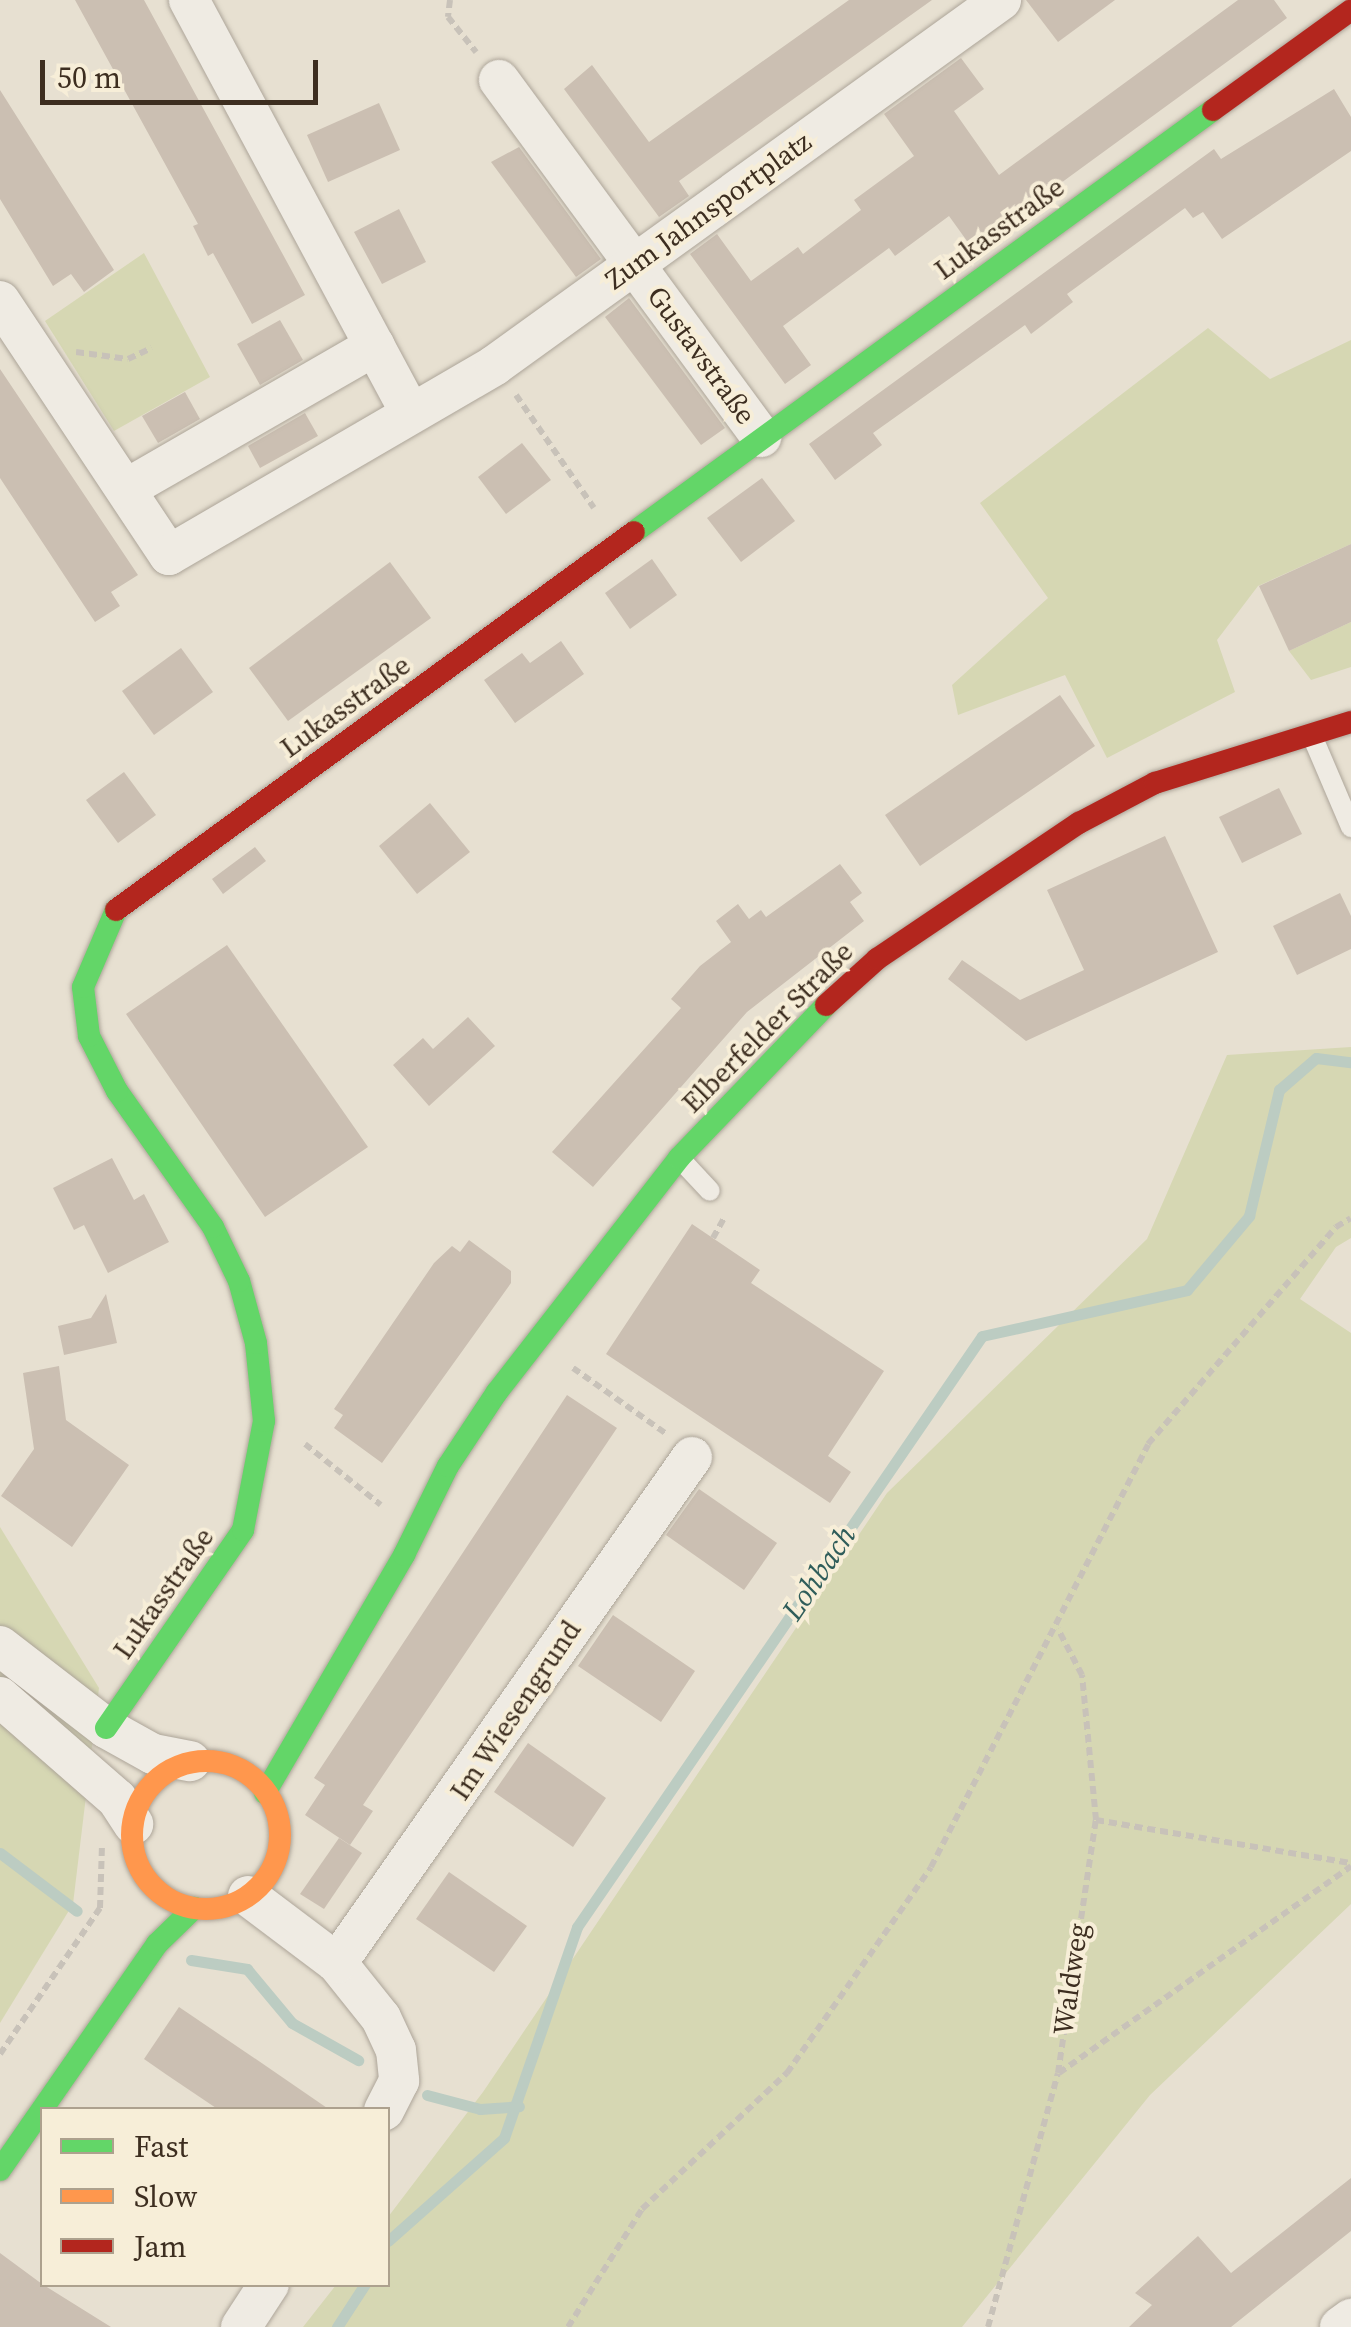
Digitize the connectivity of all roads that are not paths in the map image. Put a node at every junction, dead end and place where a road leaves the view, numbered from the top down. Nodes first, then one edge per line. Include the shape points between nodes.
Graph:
1 (189, 0) edge
2 (1000, 0) edge
3 (1351, 10) edge
4 (499, 80) road end
5 (635, 261) junction
6 (0, 301) edge
7 (375, 346) junction
8 (410, 412) junction
9 (761, 437) junction
10 (126, 490) junction
11 (1346, 723) edge
12 (1310, 732) junction
13 (1351, 750) edge
14 (1351, 827) edge
15 (680, 1158) junction
16 (710, 1191) dead end
17 (692, 1457) road end
18 (448, 1466) junction
19 (384, 1540) dead end
20 (0, 1646) edge
21 (0, 1696) edge
22 (106, 1728) junction
23 (241, 1745) dead end
24 (204, 1762) junction
25 (266, 1794) junction
26 (115, 1826) junction
27 (146, 1877) junction
28 (258, 1886) junction
29 (194, 1908) junction
30 (132, 1909) dead end
31 (337, 1962) junction
32 (44, 2107) edge
33 (386, 2107) edge
34 (40, 2112) edge
35 (0, 2170) edge
36 (267, 2287) edge
37 (1351, 2319) edge
38 (241, 2327) edge
39 (1340, 2327) edge

1 - 7 street
2 - 5 street, Zum Jahnsportplatz
3 - 9 main road, Lukasstraße
4 - 5 street, Gustavstraße
5 - 8 street, Zum Jahnsportplatz via 495,365
5 - 9 street, Gustavstraße
6 - 10 street, Zum Jahnsportplatz
7 - 8 street
7 - 10 street
8 - 10 street, Zum Jahnsportplatz via 168,555
9 - 22 main road, Lukasstraße via 108,915 83,987 89,1036 226,1254 256,1343 263,1400 243,1530
11 - 12 main road, Elberfelder Straße
11 - 13 lane
12 - 14 lane
12 - 15 main road, Elberfelder Straße via 1155,784 963,897 877,959 799,1030
15 - 16 lane
15 - 18 main road, Elberfelder Straße via 577,1284
17 - 31 street, Im Wiesengrund
18 - 19 main road, Elberfelder Straße
18 - 25 main road, Elberfelder Straße via 404,1555 274,1768
20 - 22 street
21 - 26 street via 117,1799
22 - 24 street via 153,1754
23 - 24 main road
24 - 25 main road via 246,1772
24 - 26 main road via 142,1794
25 - 28 main road via 279,1819
26 - 27 main road
27 - 29 main road via 166,1898
27 - 30 main road
28 - 29 main road via 222,1909
28 - 31 street via 288,1922
29 - 32 main road via 157,1944
31 - 33 street via 381,2018 396,2050 400,2081
34 - 35 main road
36 - 38 street
37 - 39 street

